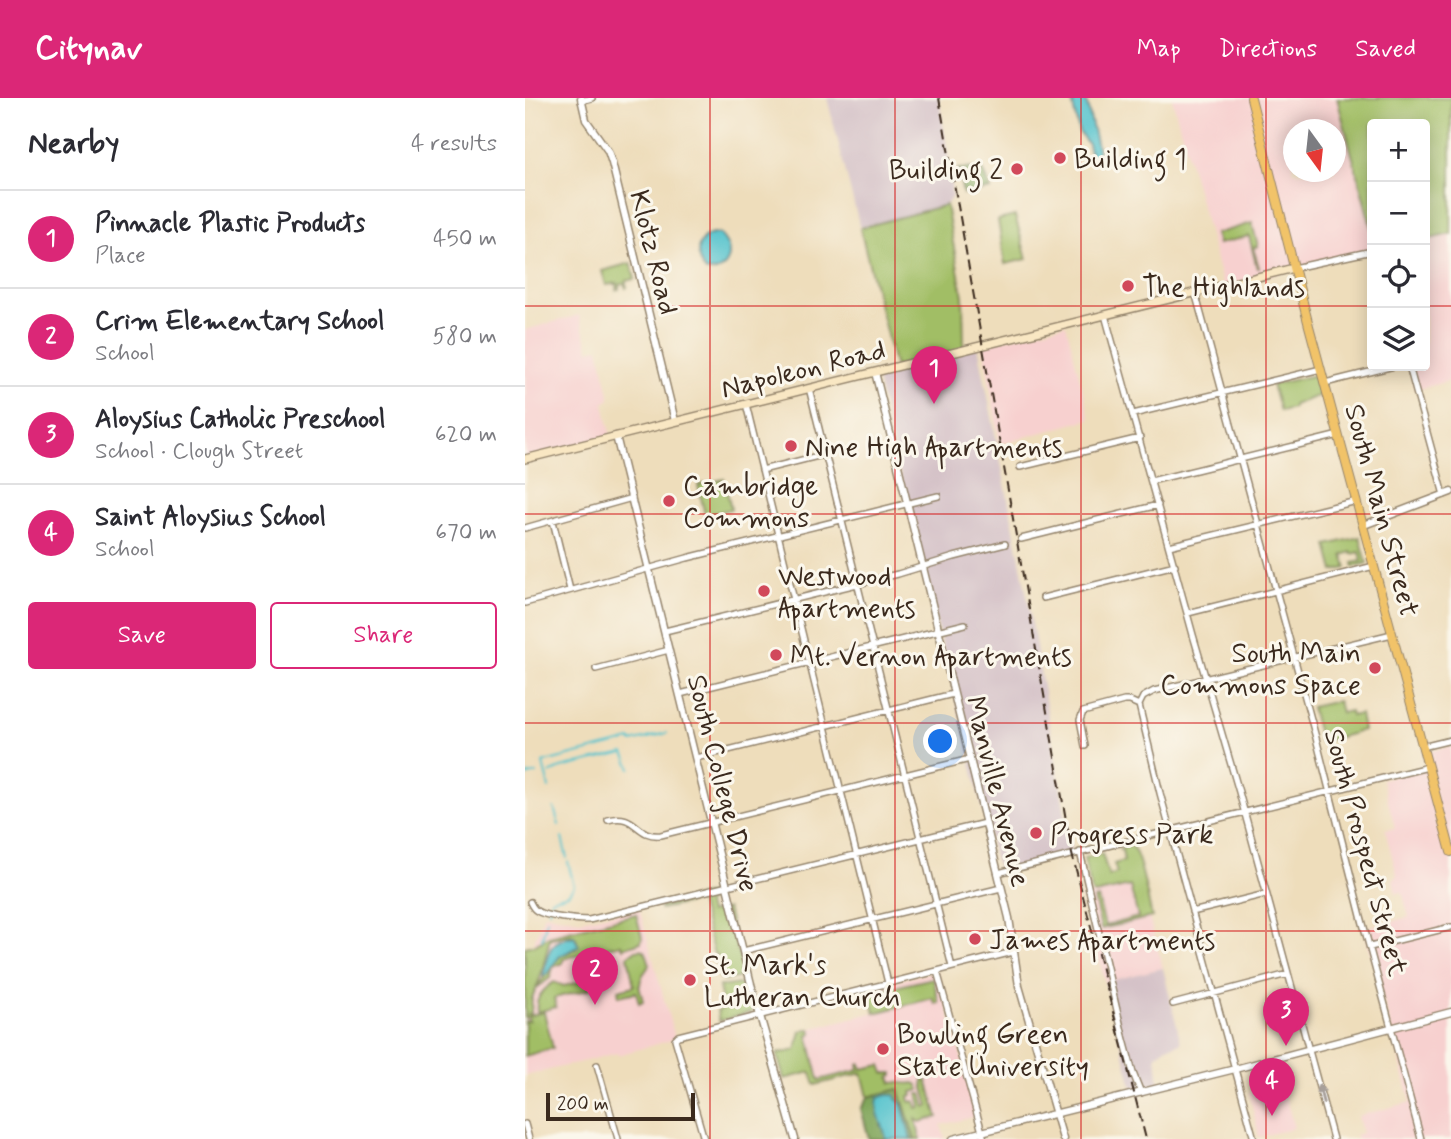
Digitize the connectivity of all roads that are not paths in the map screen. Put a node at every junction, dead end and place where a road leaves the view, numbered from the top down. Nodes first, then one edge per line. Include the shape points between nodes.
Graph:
1 (592, 98) edge
2 (1251, 98) edge
3 (581, 99) edge
4 (1367, 252) edge
5 (1294, 268) junction
6 (1195, 292) junction
7 (1105, 315) junction
8 (1321, 369) junction
9 (1374, 371) edge
10 (1410, 371) edge
11 (875, 372) junction
12 (1325, 383) junction
13 (810, 388) junction
14 (1222, 392) junction
15 (746, 404) junction
16 (1133, 414) junction
17 (675, 421) junction
18 (1340, 435) junction
19 (616, 436) junction
20 (1140, 438) junction
21 (826, 454) junction
22 (1240, 458) junction
23 (525, 459) edge
24 (1020, 467) dead end
25 (762, 470) junction
26 (1151, 481) junction
27 (1447, 493) edge
28 (938, 496) dead end
29 (632, 498) junction
30 (1358, 501) junction
31 (907, 504) junction
32 (1158, 505) junction
33 (842, 519) junction
34 (553, 521) junction
35 (1364, 524) junction
36 (1258, 525) junction
37 (525, 528) edge
38 (778, 536) junction
39 (1021, 539) dead end
40 (1005, 544) dead end
41 (1169, 546) junction
42 (1175, 565) junction
43 (1374, 566) junction
44 (923, 567) junction
45 (649, 568) junction
46 (857, 583) junction
47 (570, 590) junction
48 (1276, 591) junction
49 (1043, 598) dead end
50 (793, 599) junction
51 (525, 603) edge
52 (1188, 613) junction
53 (965, 624) dead end
54 (665, 631) junction
55 (938, 631) junction
56 (1392, 634) junction
57 (873, 647) junction
58 (669, 650) junction
59 (1294, 657) junction
60 (809, 663) junction
61 (596, 669) dead end
62 (1206, 678) junction
63 (680, 694) junction
64 (953, 694) junction
65 (1139, 705) junction
66 (889, 710) junction
67 (825, 727) junction
68 (1451, 740) edge
69 (1085, 746) dead end
70 (1422, 747) junction
71 (696, 758) junction
72 (969, 759) junction
73 (1427, 767) junction
74 (905, 775) junction
75 (841, 791) junction
76 (1329, 792) junction
77 (1245, 813) junction
78 (608, 820) dead end
79 (712, 822) junction
80 (985, 823) junction
81 (1170, 830) junction
82 (921, 840) junction
83 (1080, 852) junction
84 (1451, 852) edge
85 (856, 856) junction
86 (997, 873) junction
87 (728, 887) junction
88 (1001, 888) junction
89 (1266, 894) junction
90 (530, 902) dead end
91 (936, 904) junction
92 (1192, 912) junction
93 (872, 919) junction
94 (1451, 927) edge
95 (1370, 947) junction
96 (743, 951) junction
97 (1013, 952) junction
98 (952, 967) junction
99 (937, 971) junction
100 (1288, 974) junction
101 (888, 983) junction
102 (1215, 993) junction
103 (1173, 1004) dead end
104 (1451, 1012) edge
105 (760, 1016) junction
106 (1392, 1028) junction
107 (1309, 1049) junction
108 (597, 1065) dead end
109 (1235, 1069) junction
110 (1141, 1093) junction
111 (1056, 1115) junction
112 (525, 1124) edge
113 (983, 1135) edge
114 (529, 1139) edge
115 (618, 1139) edge
116 (704, 1139) edge
117 (795, 1139) edge
118 (953, 1139) edge
119 (1063, 1139) edge
120 (1254, 1139) edge
121 (1333, 1139) edge
122 (1421, 1139) edge

1 - 3 street
2 - 5 main road, South Main Street
3 - 17 street, Klotz Road via 586,120 612,163
4 - 5 street
5 - 6 main road, Napoleon Road
5 - 8 main road, South Main Street
6 - 7 main road, Napoleon Road
6 - 14 street, South Prospect Street
7 - 11 main road, Napoleon Road
7 - 16 street
8 - 12 main road, South Main Street
8 - 14 street
9 - 12 street
10 - 27 street
11 - 13 main road, Napoleon Road
11 - 31 street, Manville Avenue
12 - 18 main road, South Main Street
13 - 15 main road, Napoleon Road
13 - 21 street
14 - 16 street
14 - 22 street, South Prospect Street
15 - 17 main road, Napoleon Road
15 - 25 street
16 - 20 street
17 - 19 main road, Napoleon Road
18 - 22 street
18 - 30 main road, South Main Street
19 - 23 main road, Napoleon Road
19 - 29 street, South College Drive
20 - 24 street
20 - 26 street
21 - 25 street
21 - 33 street
22 - 26 street
22 - 36 street, South Prospect Street
25 - 38 street
26 - 32 street
27 - 35 street
28 - 31 street
29 - 34 street
29 - 45 street, South College Drive
30 - 35 main road, South Main Street
30 - 36 street
31 - 33 street
31 - 44 street, Manville Avenue
32 - 39 street
32 - 41 street
33 - 38 street
33 - 46 street
34 - 37 street
34 - 47 street
35 - 43 main road, South Main Street
36 - 41 street
36 - 48 street, South Prospect Street
38 - 45 street
38 - 50 street
40 - 44 street
41 - 42 street
42 - 49 street
42 - 52 street
43 - 48 street
43 - 56 main road, South Main Street
44 - 46 street
44 - 55 street, Manville Avenue
45 - 47 street
45 - 54 street, South College Drive
46 - 50 street
46 - 57 street
47 - 51 street
48 - 52 street
48 - 59 street, South Prospect Street
50 - 54 street
50 - 60 street
52 - 62 street
53 - 55 street
54 - 58 street, South College Drive
55 - 57 street
55 - 64 street, Manville Avenue
56 - 59 street
56 - 70 main road, South Main Street
57 - 60 street
57 - 66 street
58 - 61 street
58 - 63 street, South College Drive
59 - 62 street
59 - 76 street, South Prospect Street
60 - 63 street
60 - 67 street
62 - 65 street via 1154,691
62 - 77 street
63 - 71 street, South College Drive
64 - 66 street
64 - 72 street, Manville Avenue
65 - 69 street via 1124,701 1083,712
65 - 81 street
66 - 67 street
66 - 74 street
67 - 71 street
67 - 75 street
68 - 70 street
70 - 73 main road, South Main Street
71 - 79 street, South College Drive
72 - 74 street
72 - 80 street, Manville Avenue
73 - 76 street
73 - 84 main road, South Main Street
74 - 75 street
74 - 82 street
75 - 79 street
75 - 85 street
76 - 77 street
76 - 95 street, South Prospect Street
77 - 81 street
77 - 89 street
78 - 79 street via 630,820 655,836
79 - 87 street, South College Drive
80 - 82 street
80 - 86 street, Manville Avenue
81 - 83 street
81 - 92 street
82 - 85 street
82 - 91 street
83 - 86 street
83 - 110 street
85 - 87 street
85 - 93 street
86 - 88 street, Manville Avenue
87 - 90 street via 581,920 540,913
87 - 96 street, South College Drive
88 - 91 street
88 - 97 street, Manville Avenue
89 - 92 street
89 - 100 street
91 - 93 street
91 - 98 street
92 - 102 street
93 - 96 street
93 - 101 street
94 - 95 street
95 - 106 street, South Prospect Street
96 - 105 street, South College Drive
97 - 98 street
97 - 111 street, Manville Avenue
98 - 99 street
99 - 101 street
99 - 113 street
100 - 102 street
100 - 107 street
101 - 105 street
102 - 103 street
102 - 109 street
104 - 106 street
105 - 116 street via 675,1039
105 - 117 street, South College Drive
106 - 107 street
106 - 122 street, South Prospect Street
107 - 109 street
121 -> 107 street
108 - 115 street
109 - 110 street
109 - 120 street
110 - 111 street
111 - 113 street
111 - 119 street, Manville Avenue
112 - 114 street
113 - 118 street

